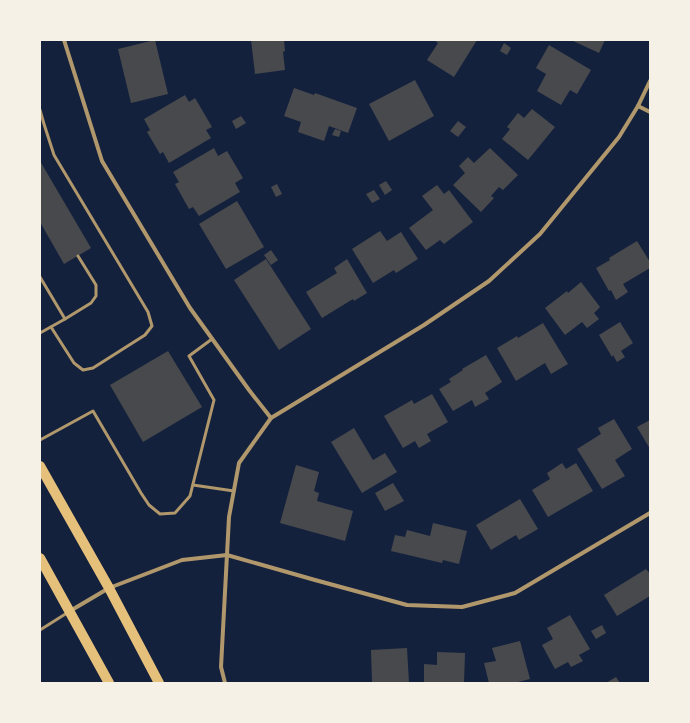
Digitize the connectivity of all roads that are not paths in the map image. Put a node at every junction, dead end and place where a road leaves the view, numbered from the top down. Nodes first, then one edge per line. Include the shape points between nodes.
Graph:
1 (64, 40) edge
2 (650, 81) edge
3 (638, 106) junction
4 (40, 110) edge
5 (650, 112) edge
6 (78, 256) dead end
7 (40, 277) edge
8 (65, 319) junction
9 (51, 327) junction
10 (40, 333) edge
11 (212, 339) junction
12 (271, 418) junction
13 (40, 440) edge
14 (40, 466) edge
15 (193, 484) junction
16 (234, 491) junction
17 (650, 513) edge
18 (227, 555) junction
19 (40, 558) edge
20 (109, 588) junction
21 (70, 612) junction
22 (40, 630) edge
23 (109, 683) edge
24 (159, 683) edge
25 (225, 683) edge

1 - 11 street via 102,161 190,308
2 - 3 street
3 - 5 street
3 - 12 street via 619,137 540,234 489,281 424,325
4 - 9 lane via 54,155 148,312 152,326 145,335 93,368 83,370 74,363
6 - 8 lane via 96,285 96,296 91,303
7 - 8 lane
8 - 9 lane
9 - 10 lane
11 - 12 street
11 - 15 lane via 189,356 214,400
12 - 16 street via 239,463
13 - 15 lane via 92,411 148,505 160,514 174,513 190,496
14 - 20 main road
15 - 16 lane
16 - 18 street via 229,517
17 - 18 street via 514,593 462,607 407,605
18 - 20 street via 182,560
18 - 25 street via 221,667
19 - 21 main road
20 - 21 street
20 - 24 main road
21 - 22 lane
21 - 23 main road

